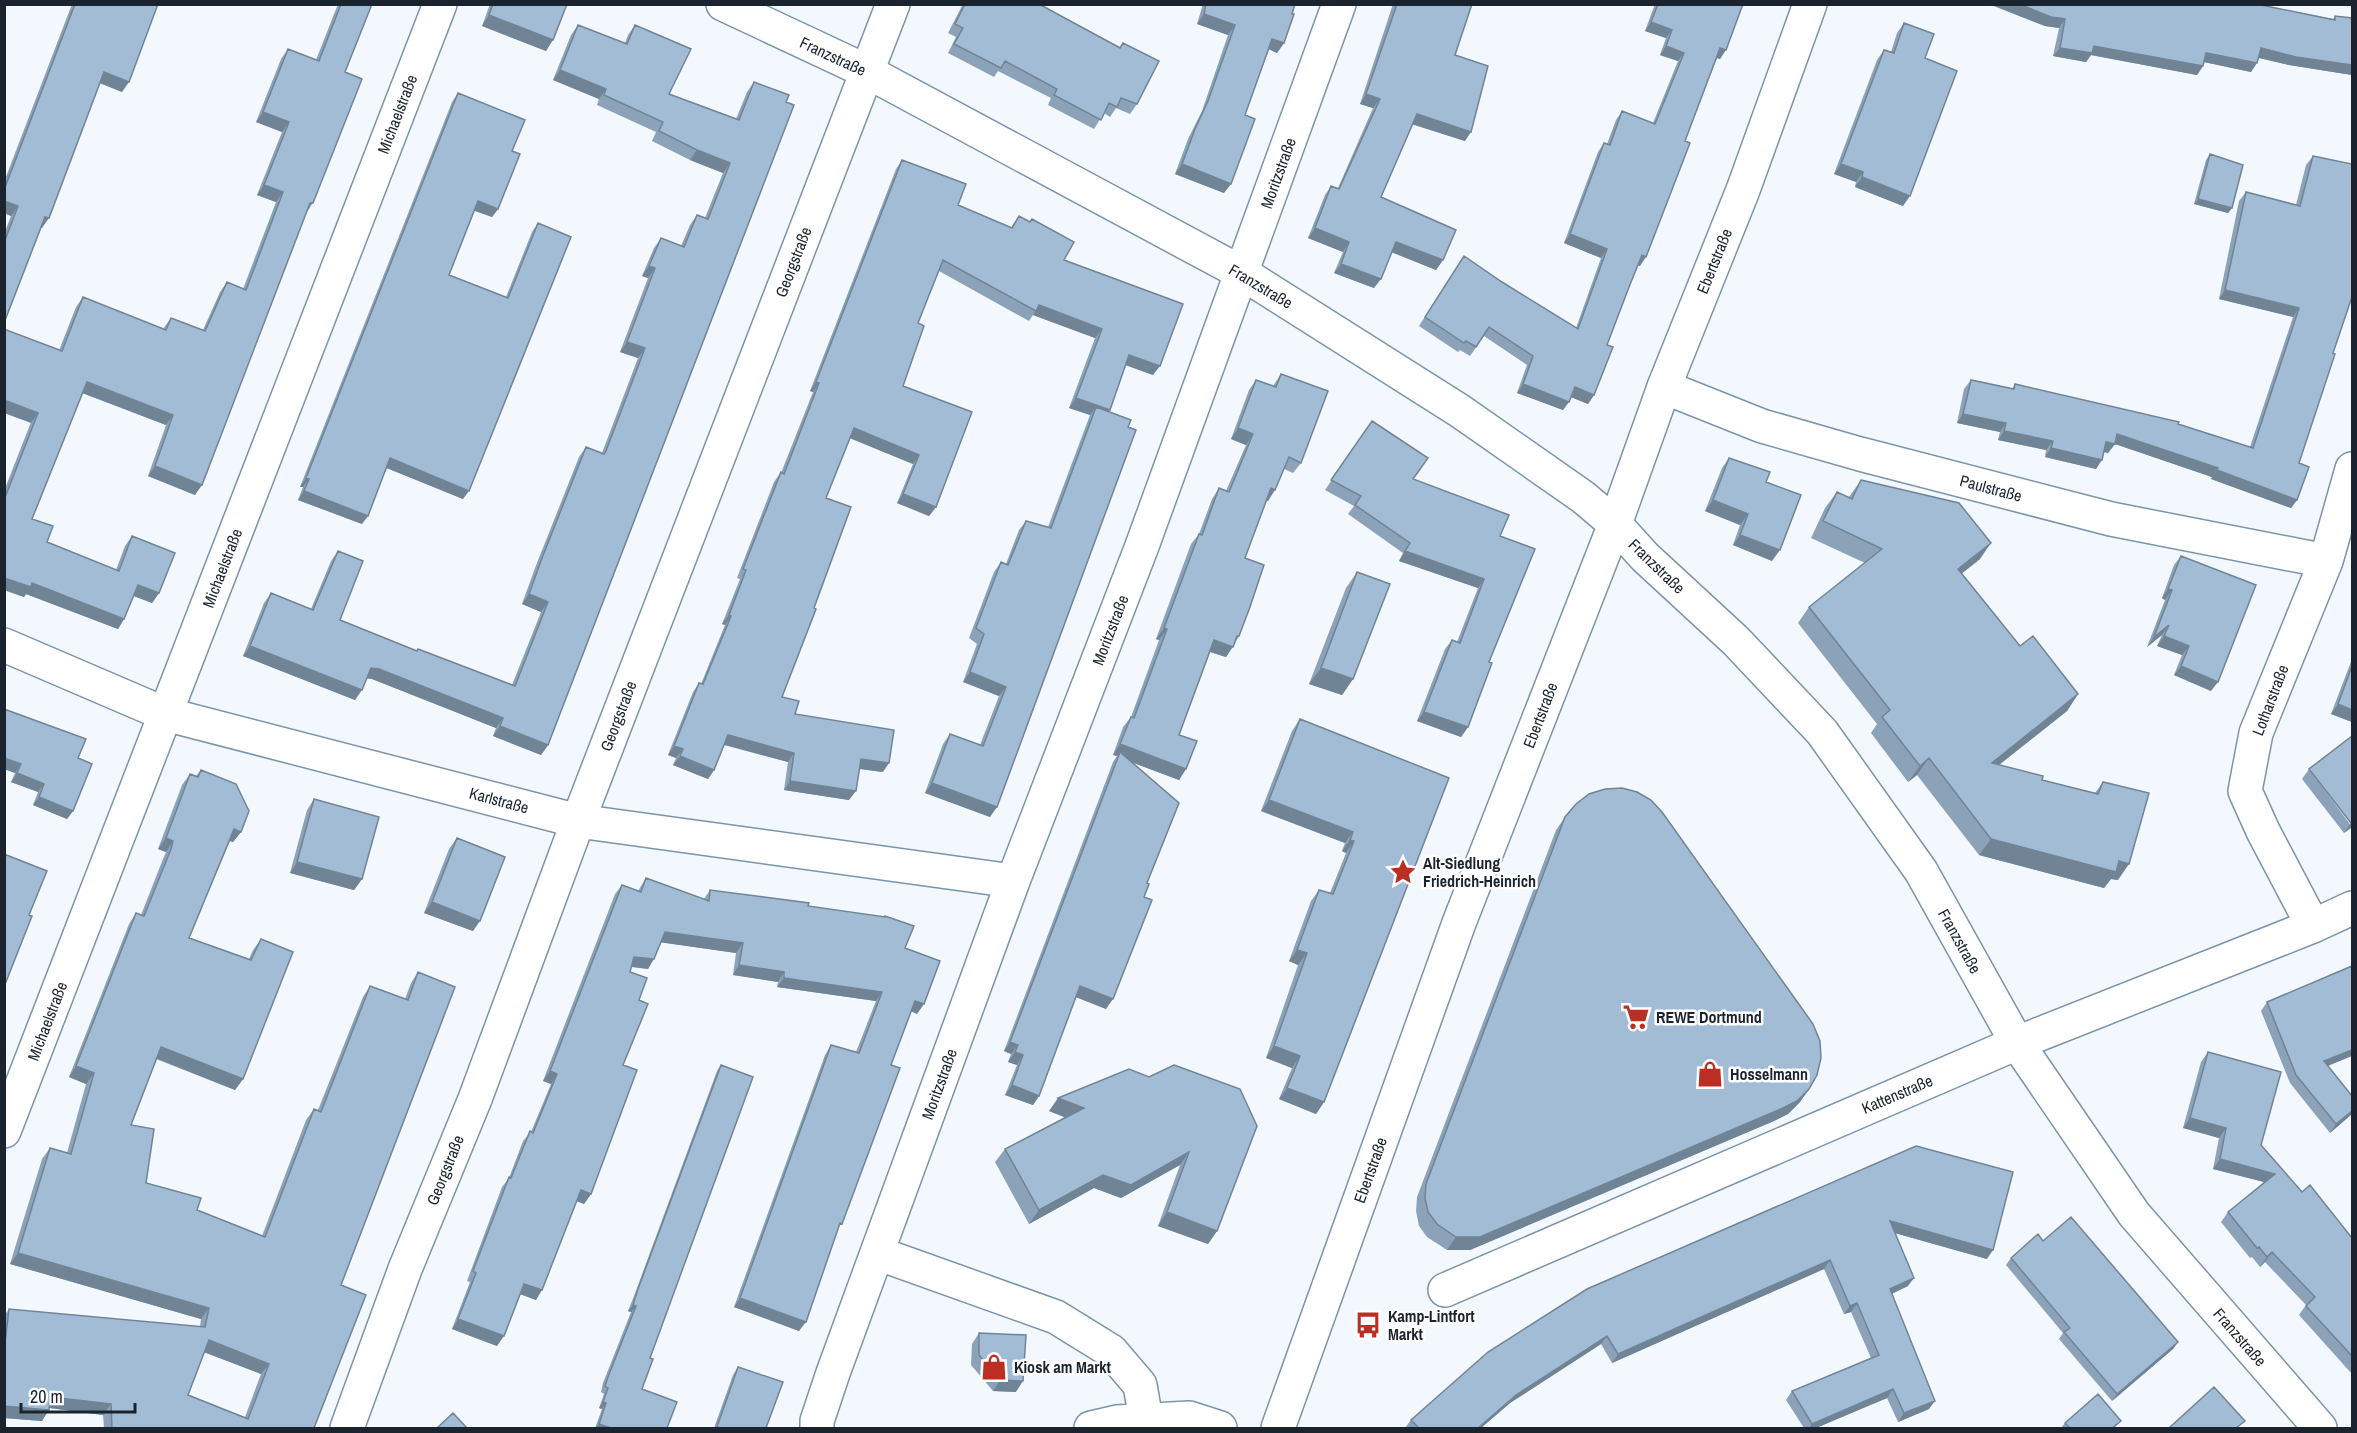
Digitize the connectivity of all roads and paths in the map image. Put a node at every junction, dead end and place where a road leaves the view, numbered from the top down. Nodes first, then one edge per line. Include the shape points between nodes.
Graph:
1 (440, 4) edge
2 (723, 4) edge
3 (893, 4) edge
4 (1339, 4) edge
5 (1810, 4) edge
6 (866, 71) junction
7 (1242, 273) junction
8 (1664, 387) junction
9 (2352, 469) edge
10 (1615, 524) junction
11 (2326, 561) junction
12 (4, 645) edge
13 (165, 714) junction
14 (578, 821) junction
15 (1013, 881) junction
16 (2352, 908) edge
17 (2313, 926) junction
18 (2017, 1043) junction
19 (4, 1131) edge
20 (877, 1253) junction
21 (1445, 1290) dead end
22 (1146, 1420) junction
23 (347, 1428) edge
24 (817, 1428) edge
25 (1091, 1428) edge
26 (1220, 1428) edge
27 (1278, 1428) edge
28 (2320, 1428) edge

1 - 13 street, Michaelstraße
2 - 6 street, Franzstraße
3 - 6 street, Georgstraße
4 - 7 street, Moritzstraße
5 - 8 street, Ebertstraße via 1743,190
6 - 7 street, Franzstraße
6 - 14 street, Georgstraße
7 - 10 street, Franzstraße via 1460,411
7 - 15 street, Moritzstraße via 1089,688
8 - 10 street, Ebertstraße
8 - 11 street, Paulstraße via 1762,426 1860,454 2111,519
9 - 11 street, Lotharstraße
10 - 18 street, Franzstraße via 1736,641 1822,732 1921,871
10 - 27 street, Ebertstraße via 1459,923
11 - 17 street, Lotharstraße via 2256,733 2245,791
12 - 13 street, Karlstraße
13 - 14 street, Karlstraße
13 - 19 street, Michaelstraße
14 - 15 street, Karlstraße
14 - 23 street, Georgstraße
15 - 20 street, Moritzstraße
16 - 17 street, Kattenstraße
17 - 18 street, Kattenstraße
18 - 21 street, Kattenstraße
18 - 28 street, Franzstraße via 2134,1214
20 - 22 street via 1056,1317 1111,1351 1140,1385
20 - 24 street, Moritzstraße
22 - 25 street
22 - 26 street via 1189,1418

